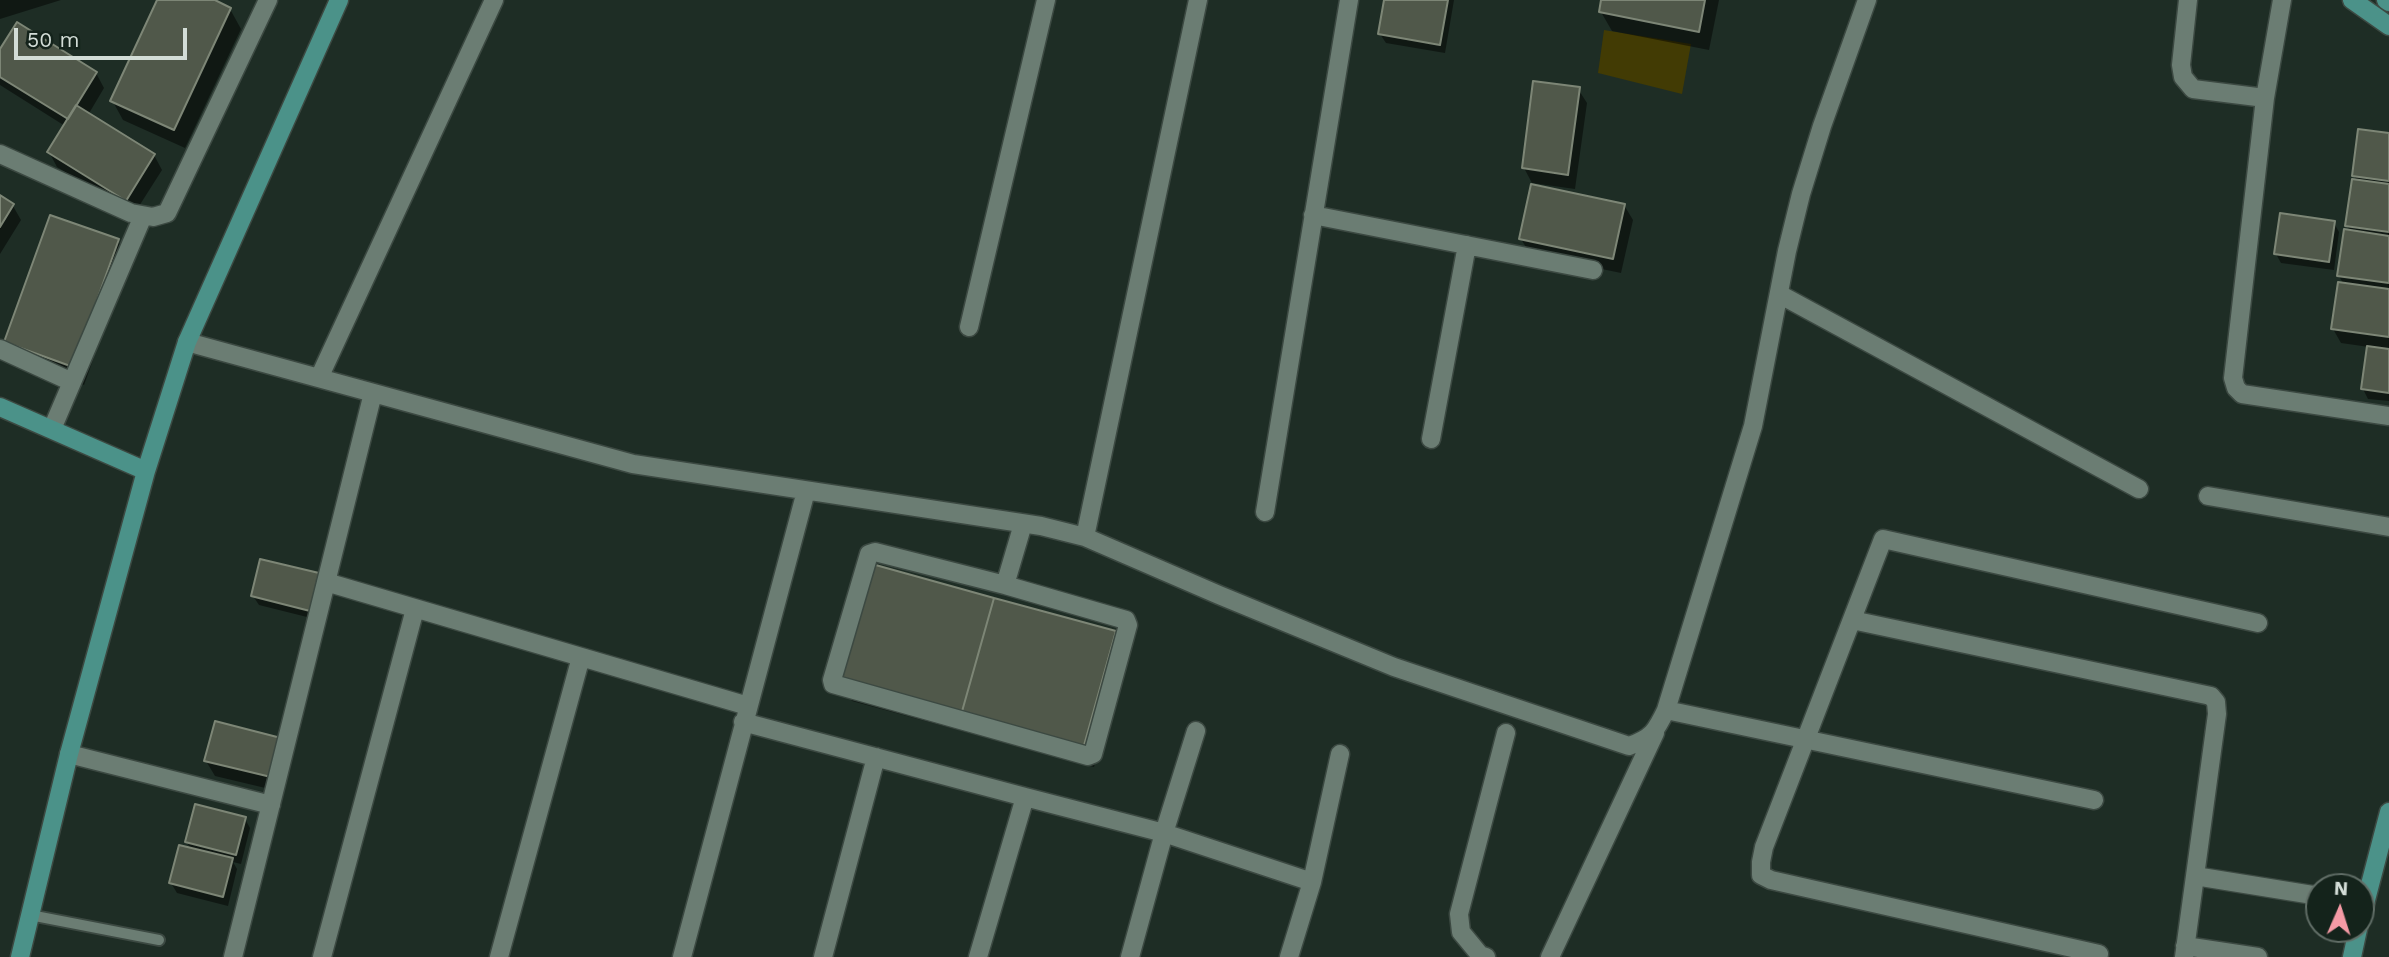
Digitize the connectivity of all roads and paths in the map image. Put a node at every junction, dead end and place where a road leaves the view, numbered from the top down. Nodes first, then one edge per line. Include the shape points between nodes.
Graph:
1 (268, 0) edge
2 (339, 0) edge
3 (494, 0) edge
4 (1046, 0) edge
5 (1198, 0) edge
6 (1349, 0) edge
7 (1867, 0) edge
8 (2188, 0) edge
9 (2282, 0) edge
10 (2352, 0) edge
11 (2389, 26) edge
12 (2266, 98) junction
13 (0, 154) edge
14 (1313, 215) junction
15 (143, 216) junction
16 (1467, 245) junction
17 (1593, 270) dead end
18 (1779, 294) junction
19 (969, 327) dead end
20 (187, 342) junction
21 (0, 349) edge
22 (319, 378) junction
23 (72, 382) junction
24 (373, 394) junction
25 (0, 407) edge
26 (2389, 416) edge
27 (52, 429) junction
28 (1431, 439) dead end
29 (146, 471) junction
30 (2139, 489) dead end
31 (806, 491) junction
32 (2208, 496) dead end
33 (1265, 512) dead end
34 (1023, 524) junction
35 (2389, 527) edge
36 (1086, 537) junction
37 (326, 582) junction
38 (1005, 585) junction
39 (415, 608) junction
40 (1852, 620) junction
41 (2258, 622) dead end
42 (581, 657) junction
43 (1666, 709) junction
44 (745, 714) junction
45 (1196, 731) dead end
46 (1506, 733) dead end
47 (1655, 733) junction
48 (1805, 738) junction
49 (69, 754) junction
50 (1340, 754) dead end
51 (876, 757) junction
52 (1025, 797) junction
53 (2094, 800) dead end
54 (271, 805) junction
55 (2389, 811) edge
56 (1164, 833) junction
57 (2372, 873) edge
58 (2195, 876) junction
59 (1312, 882) junction
60 (2305, 894) edge
61 (30, 915) junction
62 (159, 940) dead end
63 (2185, 952) edge
64 (2099, 954) dead end
65 (20, 957) edge
66 (233, 957) edge
67 (322, 957) edge
68 (499, 957) edge
69 (682, 957) edge
70 (823, 957) edge
71 (978, 957) edge
72 (1130, 957) edge
73 (1289, 957) edge
74 (1486, 957) edge
75 (1550, 957) edge
76 (2258, 957) edge

1 - 15 street via 167,213
2 - 20 street
3 - 22 street
4 - 19 street
5 - 36 street
6 - 14 street
7 - 18 street via 1801,194
8 - 12 street via 2180,65 2183,77 2193,89
9 - 12 street
10 - 11 street
12 - 26 street via 2233,378 2236,388 2242,394
13 - 15 street
14 - 16 street
14 - 33 street
15 - 23 street
16 - 17 street
16 - 28 street
18 - 30 street
18 - 43 street via 1753,426
20 - 22 street
20 - 29 street
21 - 23 street
22 - 24 street
23 - 27 street
24 - 31 street via 633,464
24 - 37 street
25 - 27 street
27 - 29 street
29 - 49 street
31 - 34 street
31 - 44 street
32 - 35 street
34 - 36 street
34 - 38 street
36 - 47 street via 1394,667 1629,746
37 - 39 street
37 - 54 street
38 - 38 street via 1128,623 1093,754 833,684 870,552
39 - 42 street
39 - 67 street
40 - 41 street via 1883,539
40 - 48 street
40 - 58 street via 2211,696 2217,714
42 - 44 street
42 - 68 street
43 - 47 street
43 - 48 street
44 - 51 street
44 - 69 street
45 - 56 street
46 - 74 street via 1459,914 1461,932
47 - 75 street
48 - 53 street
48 - 64 street via 1764,847 1761,875
49 - 54 street
49 - 61 street
50 - 59 street
51 - 52 street
51 - 70 street
52 - 56 street
52 - 71 street
54 - 66 street
55 - 57 street
56 - 59 street
56 - 72 street
58 - 60 street
58 - 63 street
59 - 73 street
61 - 62 lane
61 - 65 street
63 - 76 street

